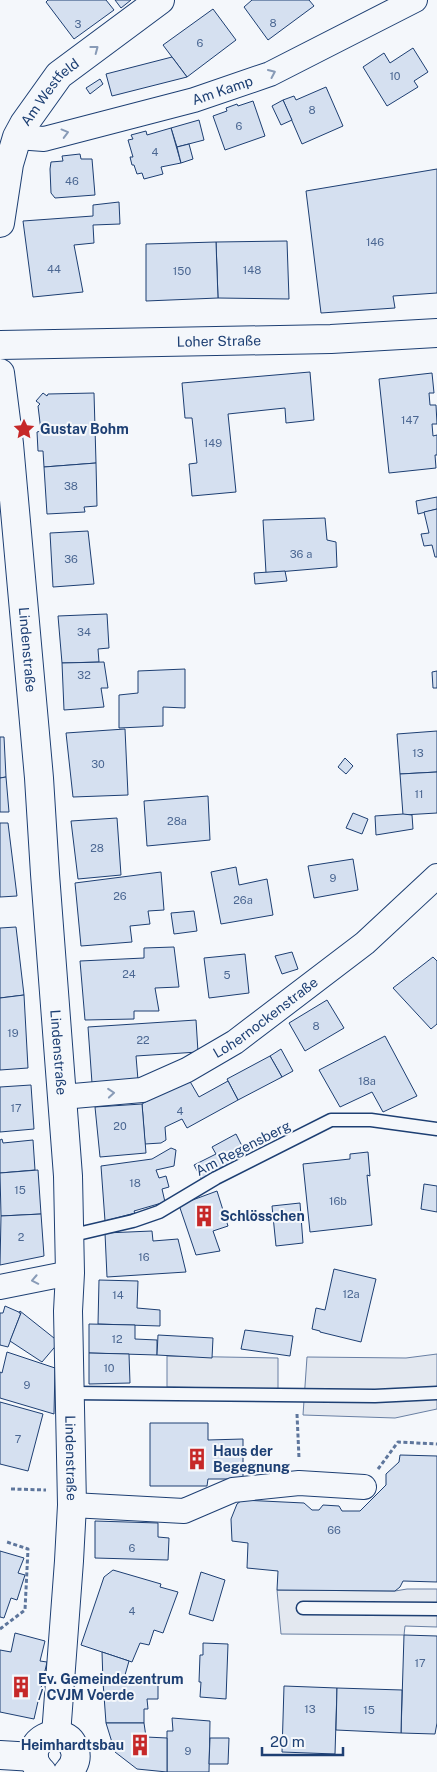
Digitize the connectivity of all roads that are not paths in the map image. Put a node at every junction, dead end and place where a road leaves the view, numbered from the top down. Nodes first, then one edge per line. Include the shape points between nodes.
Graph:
1 (160, 0) edge
2 (415, 0) edge
3 (9, 134) edge
4 (0, 223) edge
5 (437, 333) edge
6 (0, 345) edge
7 (0, 373) edge
8 (5, 444) edge
9 (437, 876) edge
10 (62, 1097) junction
11 (437, 1129) edge
12 (70, 1236) junction
13 (70, 1273) junction
14 (0, 1287) edge
15 (69, 1393) junction
16 (437, 1393) edge
17 (364, 1487) road end
18 (72, 1505) junction
19 (303, 1608) dead end
20 (437, 1608) edge
21 (56, 1735) junction
22 (0, 1755) edge
23 (38, 1764) edge
24 (70, 1772) edge

3 -> 1 street, Am Westfeld via 24,124 59,76
3 -> 2 street, Am Kamp via 44,139 211,94 270,74
3 - 4 street, Am Westfeld via 9,164
5 - 6 street, Loher Straße via 331,339
7 - 8 street, Lindenstraße
8 - 10 street, Lindenstraße via 39,778
10 -> 9 street, Lohernockenstraße via 142,1090 187,1070 235,1042 365,943
10 - 12 street, Lindenstraße
11 - 12 lane, Am Regensberg via 371,1120 331,1120 216,1178 159,1212
12 - 13 street, Lindenstraße
13 -> 14 street
13 - 15 street, Lindenstraße
15 - 16 lane via 375,1396
15 - 18 street, Lindenstraße
17 - 18 street via 299,1483 233,1490 184,1511
18 - 21 street, Lindenstraße
19 - 20 lane
21 - 23 street via 39,1741 36,1746
21 - 24 street via 73,1745 76,1758
22 - 23 street

